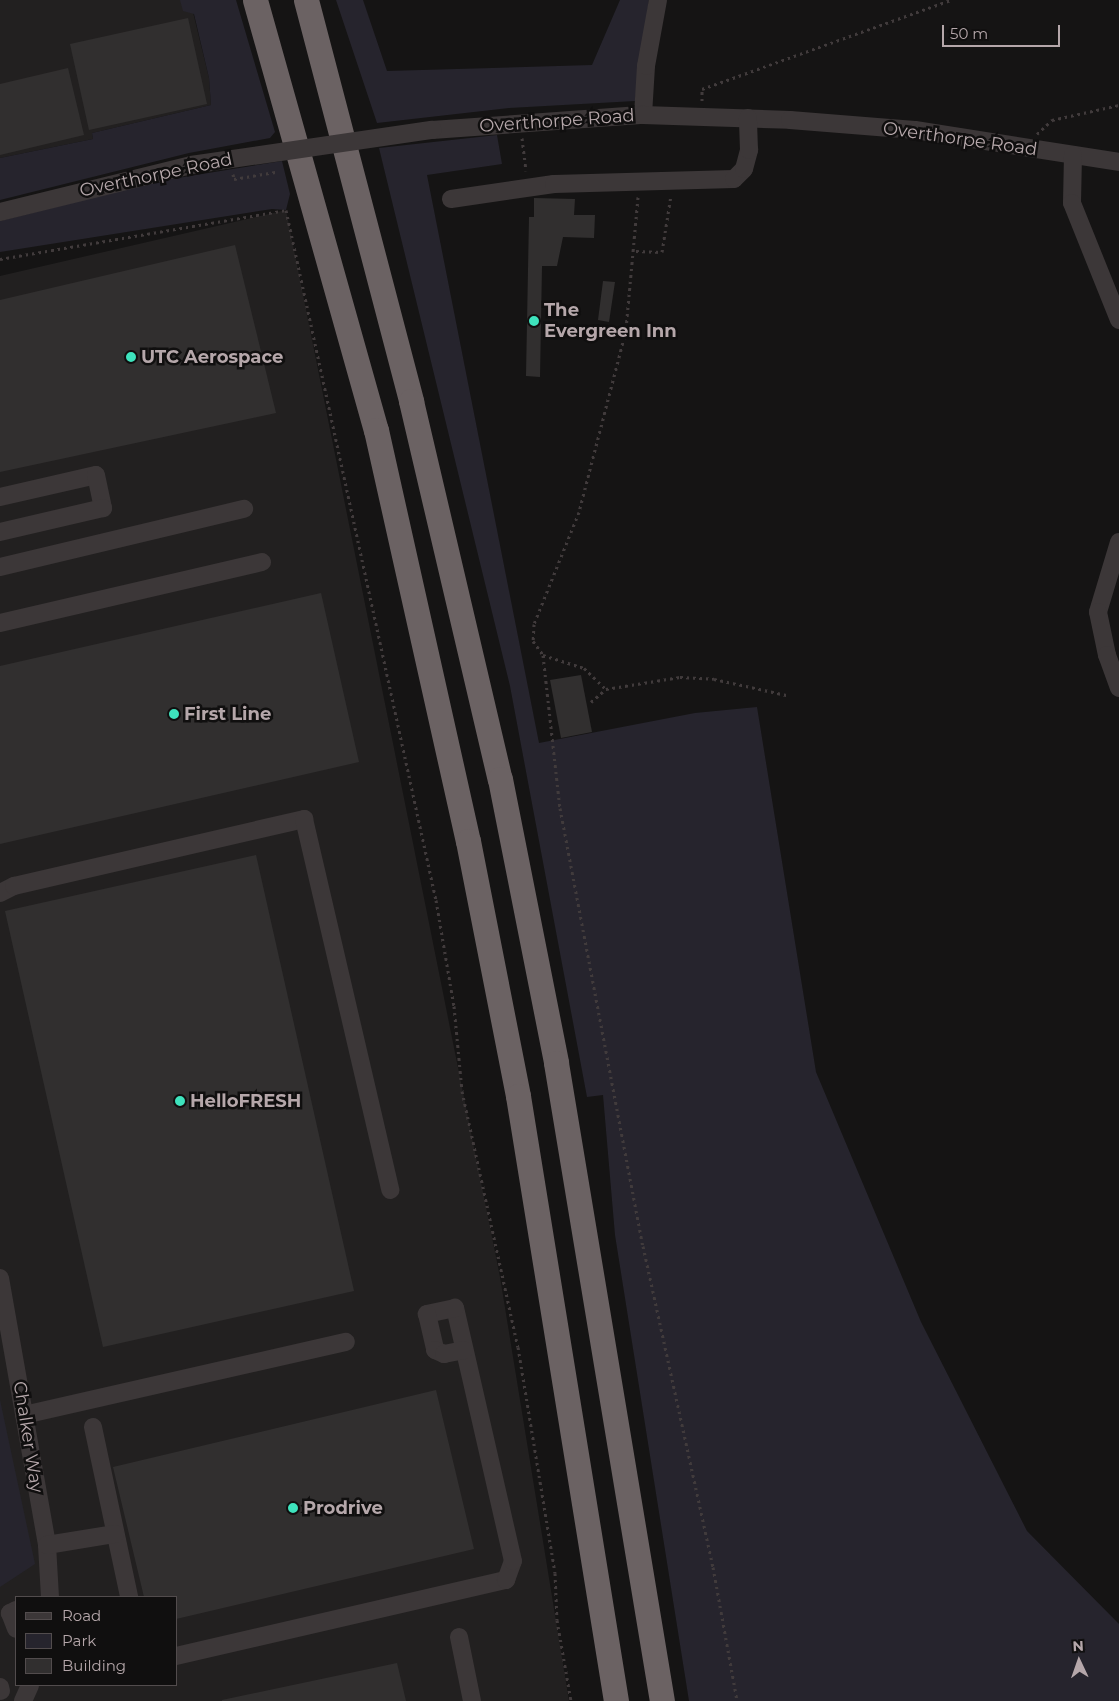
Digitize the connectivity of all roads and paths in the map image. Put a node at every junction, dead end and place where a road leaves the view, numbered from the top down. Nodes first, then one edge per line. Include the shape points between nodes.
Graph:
1 (255, 0) edge
2 (306, 0) edge
3 (658, 0) edge
4 (951, 0) edge
5 (1119, 105) edge
6 (644, 115) junction
7 (702, 116) junction
8 (748, 118) junction
9 (520, 122) junction
10 (1034, 149) junction
11 (1073, 155) junction
12 (1119, 162) edge
13 (232, 167) dead end
14 (526, 171) dead end
15 (275, 172) dead end
16 (672, 182) junction
17 (638, 184) junction
18 (450, 199) dead end
19 (0, 212) edge
20 (636, 252) junction
21 (0, 259) edge
22 (1119, 320) edge
23 (0, 497) edge
24 (244, 509) dead end
25 (0, 532) edge
26 (1119, 542) edge
27 (262, 562) dead end
28 (0, 567) edge
29 (0, 623) edge
30 (543, 655) junction
31 (1119, 688) edge
32 (606, 689) junction
33 (786, 696) dead end
34 (591, 702) dead end
35 (0, 893) edge
36 (390, 1190) dead end
37 (0, 1278) edge
38 (346, 1342) dead end
39 (464, 1350) dead end
40 (24, 1415) junction
41 (93, 1428) dead end
42 (115, 1534) junction
43 (47, 1545) junction
44 (50, 1596) edge
45 (129, 1596) edge
46 (459, 1637) dead end
47 (178, 1656) edge
48 (30, 1686) edge
49 (23, 1701) edge
50 (472, 1701) edge
51 (571, 1701) edge
52 (616, 1701) edge
53 (662, 1701) edge
54 (737, 1701) edge

1 - 52 highway via 376,430 468,841 518,1096
2 - 53 highway via 407,382 500,778 556,1063
3 - 6 street via 646,66
4 - 7 path via 702,89
5 - 10 path via 1052,120 1038,129
6 - 7 street, Overthorpe Road
6 - 9 street, Overthorpe Road
7 - 8 street, Overthorpe Road
8 - 10 street, Overthorpe Road via 915,130
8 - 16 street via 749,150 744,169 734,179
9 - 14 path
9 - 19 street, Overthorpe Road, bridge via 432,130 192,164
10 - 11 street, Overthorpe Road
11 - 12 street, Overthorpe Road
11 - 22 street via 1072,203
13 - 15 path via 234,179
16 - 17 street
16 - 20 path via 671,211 662,252
17 - 18 street via 554,184
17 - 20 path
20 - 30 path via 626,330 579,512 534,624 533,641
21 - 51 path via 286,210 436,900 454,1006 462,1091 518,1347 555,1573 557,1620
23 - 25 street via 96,475 103,508
24 - 28 street
26 - 31 street via 1098,612 1107,655
27 - 29 street
30 - 32 path via 584,668
30 - 54 path via 560,808 643,1246 713,1567
32 - 33 path via 680,678 714,679
32 - 34 path
35 - 36 street via 14,886 304,819
37 - 40 street, Chalker Way
38 - 40 street
39 - 47 street via 513,1561 506,1580
40 - 43 street, Chalker Way
41 - 42 street
42 - 43 street
42 - 45 street
43 - 44 street, Chalker Way
46 - 50 street
48 - 49 street

